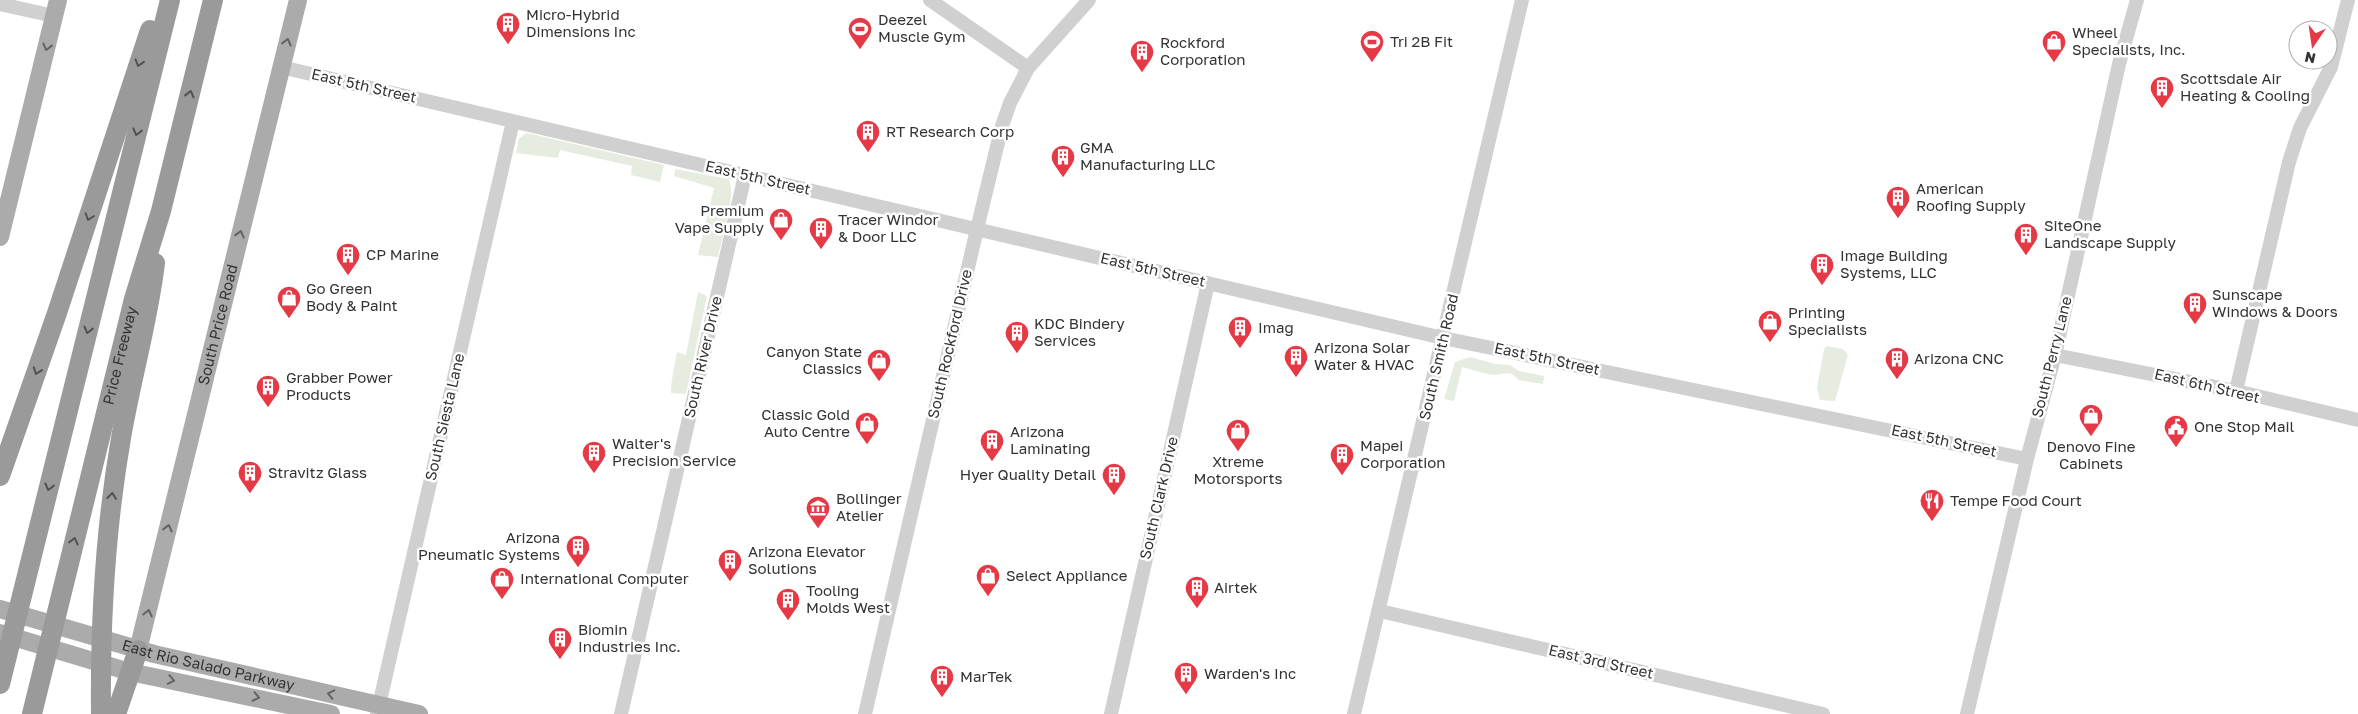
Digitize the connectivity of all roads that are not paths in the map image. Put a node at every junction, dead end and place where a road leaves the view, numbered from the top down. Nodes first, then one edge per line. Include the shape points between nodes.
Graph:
1 (161, 0) edge
2 (170, 0) edge
3 (213, 0) edge
4 (298, 0) edge
5 (930, 0) edge
6 (1089, 0) edge
7 (1522, 0) edge
8 (2137, 0) edge
9 (2348, 0) edge
10 (0, 4) edge
11 (56, 8) edge
12 (281, 67) junction
13 (1028, 68) junction
14 (513, 121) junction
15 (745, 175) junction
16 (161, 211) junction
17 (976, 229) junction
18 (0, 237) edge
19 (1208, 283) junction
20 (1443, 338) junction
21 (2055, 355) junction
22 (2236, 392) junction
23 (2358, 420) edge
24 (2027, 459) junction
25 (0, 476) edge
26 (103, 588) junction
27 (0, 609) edge
28 (1380, 611) junction
29 (0, 632) edge
30 (138, 650) junction
31 (130, 672) junction
32 (2, 678) edge
33 (378, 709) edge
34 (32, 714) edge
35 (92, 714) edge
36 (101, 714) edge
37 (116, 714) edge
38 (330, 714) edge
39 (419, 714) edge
40 (622, 714) edge
41 (865, 714) edge
42 (1111, 714) edge
43 (1354, 714) edge
44 (1823, 714) edge
45 (1967, 714) edge

1 -> 25 highway
2 -> 32 highway
16 -> 3 highway, Price Freeway
12 -> 4 main road, South Price Road
5 - 13 street
6 - 13 street, South Rockford Drive
7 - 20 street, South Smith Road
8 - 21 street, South Perry Lane via 2115,82
9 - 22 street via 2331,67 2300,128 2289,162
10 - 11 street
11 -> 18 main road
12 - 14 street, East 5th Street
30 -> 12 main road, South Price Road
13 - 17 street, South Rockford Drive via 1002,126
14 - 15 street, East 5th Street
14 - 33 street, South Siesta Lane
15 - 17 street, East 5th Street
15 - 40 street, South River Drive
26 -> 16 highway via 116,467 150,303
34 -> 16 highway, Price Freeway via 134,300
17 - 19 street, East 5th Street
17 - 41 street, South Rockford Drive
19 - 20 street, East 5th Street
19 - 42 street, South Clark Drive
20 - 24 street, East 5th Street
20 - 28 street, South Smith Road
21 - 22 street, East 6th Street
21 - 24 street, South Perry Lane
22 - 23 street, East 6th Street
24 - 45 street, South Perry Lane
26 - 35 highway
26 - 36 highway
27 - 30 main road, East Rio Salado Parkway
28 - 43 street, South Smith Road
28 - 44 street, East 3rd Street
29 - 31 main road, East Rio Salado Parkway
30 - 31 highway
33 -> 30 main road, East Rio Salado Parkway
31 - 37 highway
31 -> 38 main road, East Rio Salado Parkway
33 - 39 main road, East Rio Salado Parkway

